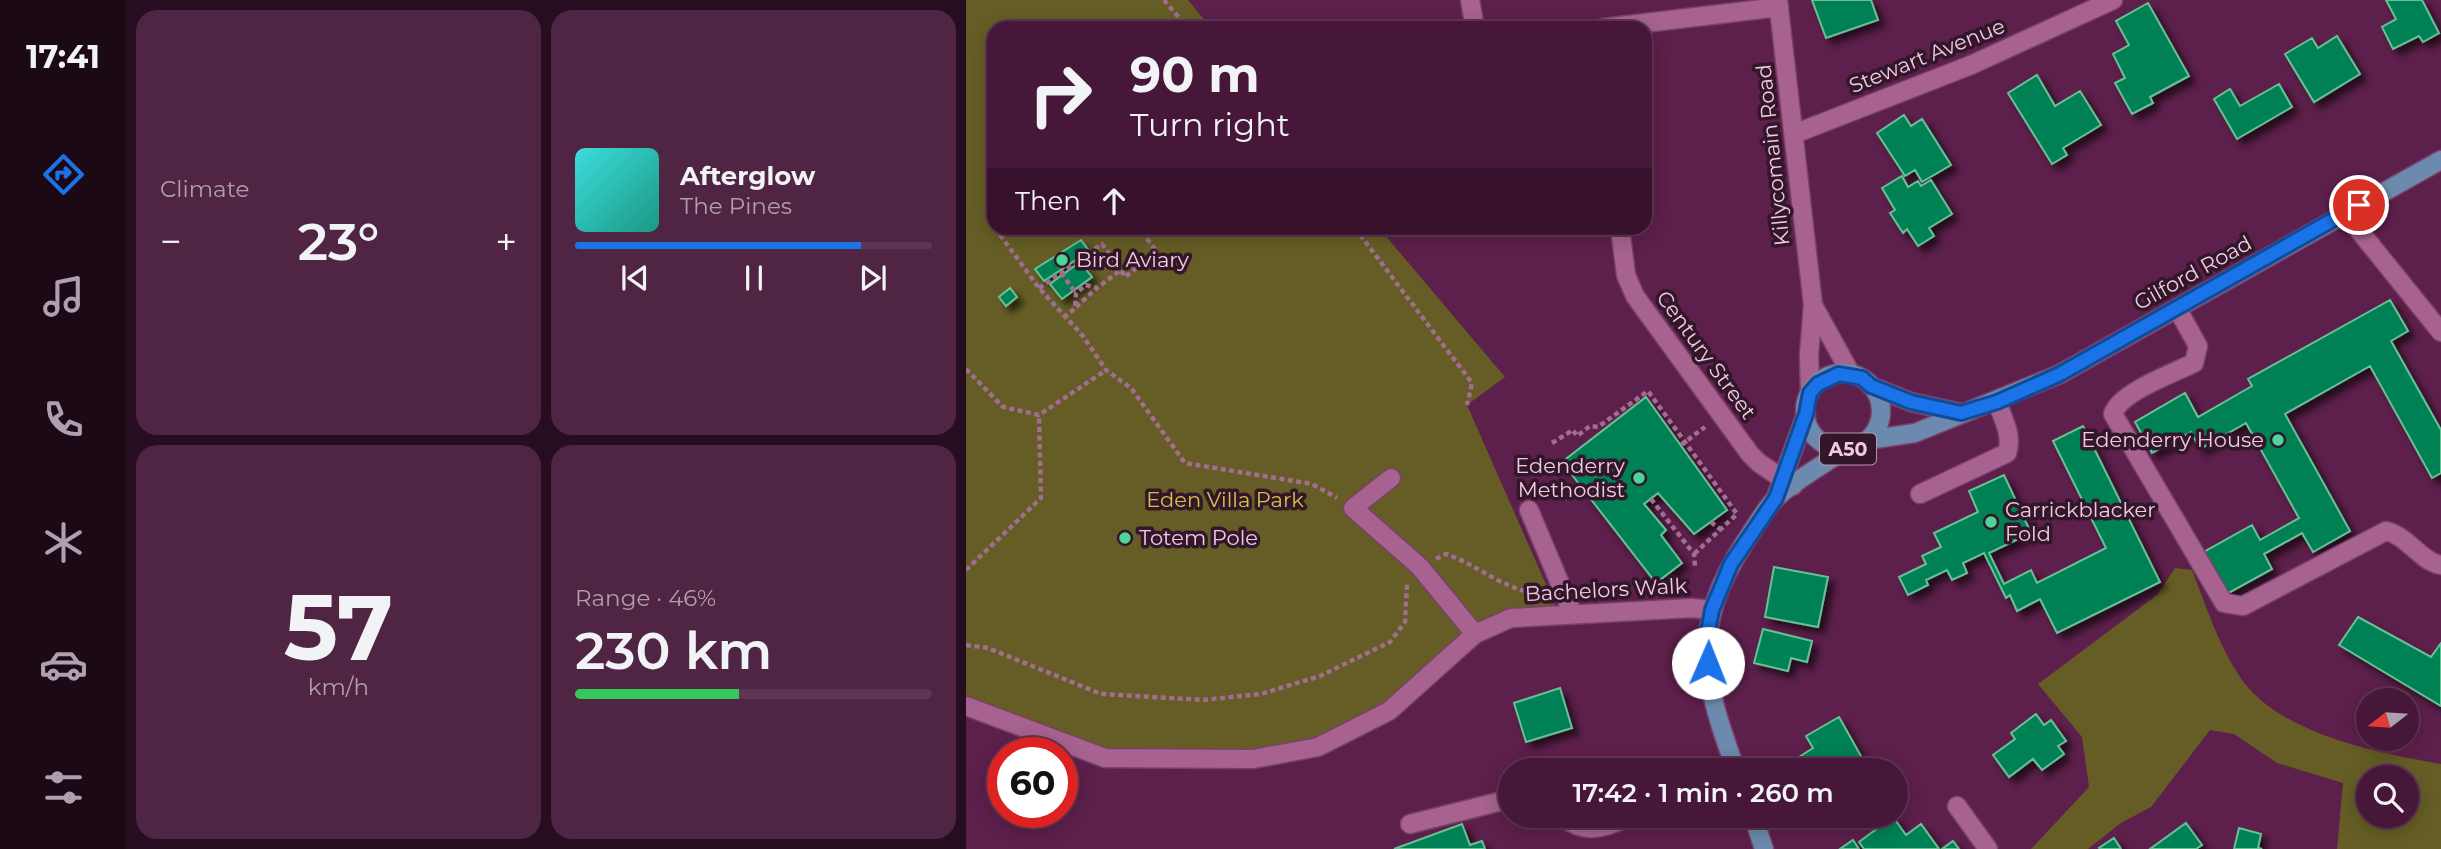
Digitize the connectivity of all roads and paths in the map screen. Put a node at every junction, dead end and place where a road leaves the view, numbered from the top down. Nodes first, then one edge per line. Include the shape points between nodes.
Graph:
1 (1164, 0) edge
2 (1470, 0) edge
3 (2113, 0) edge
4 (1779, 4) edge
5 (1182, 21) edge
6 (1474, 21) edge
7 (1652, 21) edge
8 (1794, 134) junction
9 (2441, 160) edge
10 (2345, 213) junction
11 (1000, 235) edge
12 (1144, 235) edge
13 (1359, 235) edge
14 (1621, 235) edge
15 (1121, 270) junction
16 (1060, 273) junction
17 (1039, 288) junction
18 (1097, 288) junction
19 (1076, 293) junction
20 (1814, 305) junction
21 (1075, 307) junction
22 (2177, 308) junction
23 (1064, 317) junction
24 (2441, 331) edge
25 (966, 369) edge
26 (1106, 370) junction
27 (1851, 374) junction
28 (1871, 386) junction
29 (1810, 393) junction
30 (1997, 402) junction
31 (1467, 405) dead end
32 (1961, 413) junction
33 (1806, 414) junction
34 (1039, 415) junction
35 (1709, 424) dead end
36 (1868, 440) junction
37 (1552, 443) dead end
38 (1683, 443) junction
39 (1846, 449) junction
40 (1391, 478) dead end
41 (1787, 482) junction
42 (1920, 494) dead end
43 (1651, 499) dead end
44 (1353, 508) junction
45 (1530, 510) dead end
46 (1711, 522) dead end
47 (1720, 530) junction
48 (1726, 535) dead end
49 (1694, 554) junction
50 (2441, 565) edge
51 (1696, 566) dead end
52 (1420, 567) junction
53 (966, 570) edge
54 (1568, 605) junction
55 (1712, 610) junction
56 (1475, 634) junction
57 (966, 645) edge
58 (966, 706) edge
59 (1732, 758) edge
60 (1498, 802) edge
61 (1957, 806) dead end
62 (1410, 824) dead end
63 (1757, 828) edge
64 (1764, 849) edge
65 (1988, 849) edge

1 - 5 path
2 - 6 street
3 - 8 street, Stewart Avenue via 1970,65
4 - 7 street
4 - 8 street, Killycomain Road
8 - 20 street, Killycomain Road
9 - 10 main road, Gilford Road / A50
10 - 22 main road, Gilford Road / A50
10 - 24 street
11 - 17 path
12 - 15 path via 1157,252 1125,277
13 - 31 path via 1472,383
14 - 41 street, Century Street via 1626,275 1635,296 1750,454
15 - 16 path via 1102,244
15 - 18 path
16 - 17 path
16 - 19 path
17 - 23 path
18 - 19 path via 1086,285
18 - 21 path
19 - 21 path
20 - 27 street, Killycomain Road
20 - 29 street, Killycomain Road
21 - 23 path
22 - 30 main road, Gilford Road / A50 via 2060,374
22 - 50 street via 2197,346 2194,363 2128,396 2113,414 2224,603 2243,606 2386,531 2398,534
23 - 26 path
25 - 34 path via 1003,407
26 - 34 path
26 - 44 path via 1131,388 1185,463 1312,484
27 - 28 main road, A50
27 - 29 main road via 1828,377
28 - 32 main road, Gilford Road / A50 via 1911,402
28 - 36 main road, A50 via 1881,407 1876,430
29 - 33 main road, A50
30 - 32 main road, Gilford Road / A50
30 - 42 street via 2008,432 2007,453
32 - 36 main road, Gilford Road / A50 via 1915,433
33 - 39 main road, A50 via 1822,443
33 - 41 main road, A50
34 - 53 path via 1041,498
35 - 38 path
36 - 39 main road, A50
37 - 38 path via 1573,430 1577,436 1590,426 1598,428 1648,391
38 - 47 path via 1737,514
39 - 41 main road, A50
40 - 44 street
41 - 55 main road, A50 via 1731,564
43 - 49 path
44 - 52 street
45 - 54 street
46 - 47 path
47 - 48 path
47 - 49 path
49 - 51 path
52 - 54 path via 1446,554 1517,591
52 - 56 street
52 - 57 path via 1407,580 1405,622 1390,642 1320,676 1261,694 1203,700 1101,694 988,648
54 - 55 street, Bachelors Walk
54 - 56 street, Bachelors Walk via 1511,618
55 - 59 main road, A50 via 1706,643 1712,705
56 - 58 street, Bachelors Walk via 1389,711 1318,747 1253,759 1105,758
60 - 62 street
61 - 65 street
63 - 64 main road

